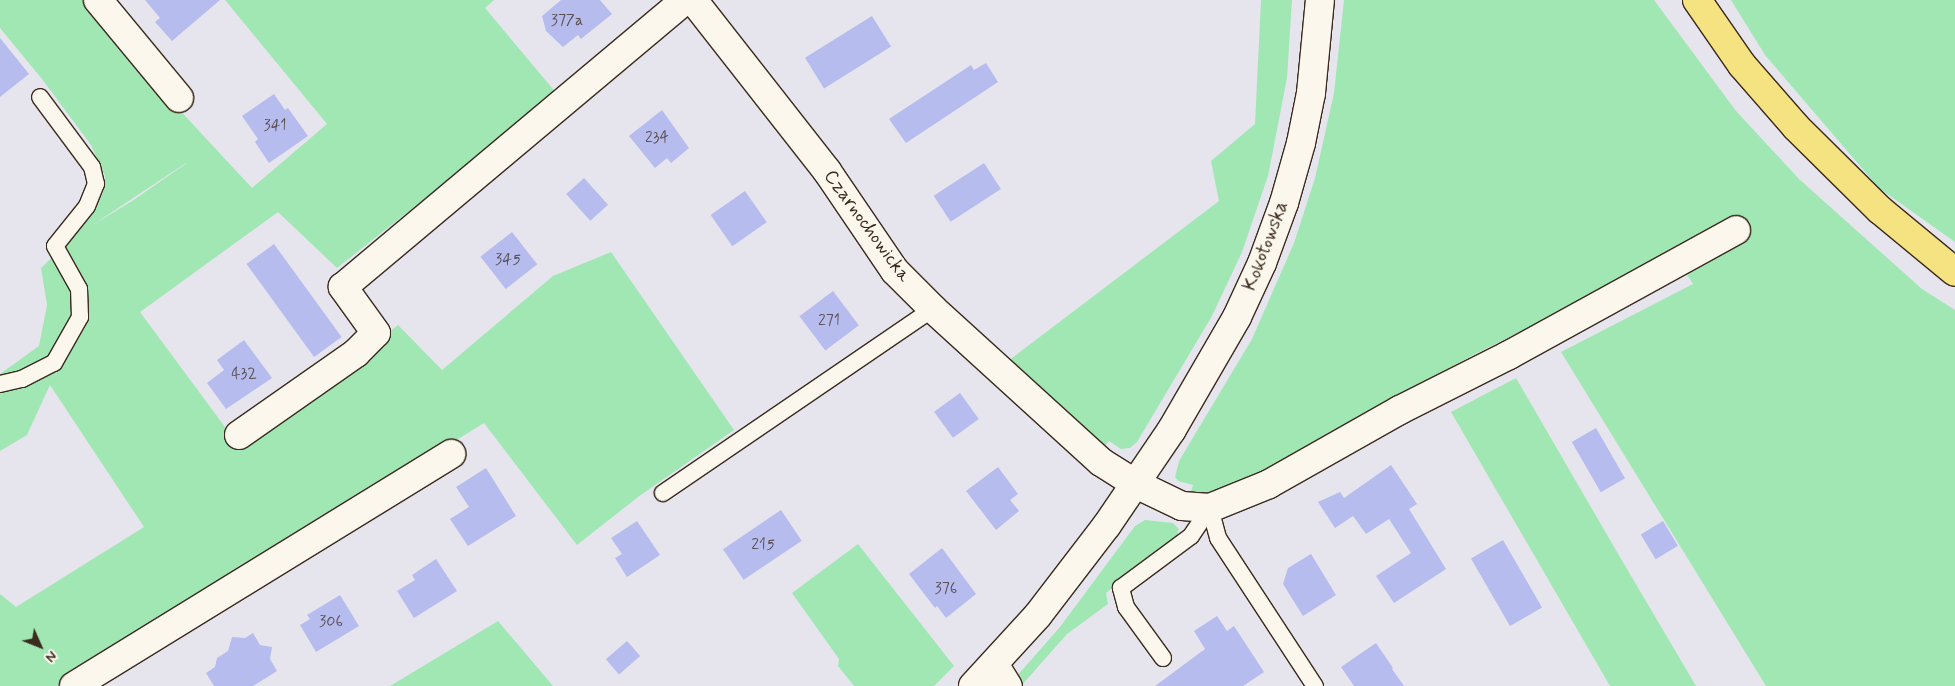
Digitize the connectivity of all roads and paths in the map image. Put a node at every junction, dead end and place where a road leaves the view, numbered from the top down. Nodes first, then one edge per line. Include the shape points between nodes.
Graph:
1 (98, 0) edge
2 (685, 0) edge
3 (693, 0) edge
4 (1320, 0) edge
5 (1697, 0) edge
6 (40, 97) dead end
7 (179, 98) dead end
8 (1736, 230) dead end
9 (1955, 272) edge
10 (933, 309) junction
11 (0, 384) edge
12 (239, 435) dead end
13 (450, 454) dead end
14 (1141, 476) junction
15 (663, 493) dead end
16 (1210, 508) junction
17 (1163, 658) dead end
18 (1001, 675) edge
19 (74, 686) edge
20 (973, 686) edge
21 (1315, 686) edge

1 - 7 street
2 - 12 street via 343,287 376,332 356,353
3 - 10 street, Czarnochowicka via 827,171 895,271
4 - 14 street, Kokotowska via 1311,93 1298,152 1262,263 1206,374
5 - 9 highway via 1742,65 1796,127 1880,210
6 - 11 lane via 92,166 96,184 87,206 55,246 78,289 80,317 54,363 22,380
8 - 16 street via 1269,484
10 - 14 street, Czarnochowicka via 1093,455
10 - 15 lane
13 - 19 street
14 - 16 street, Czarnochowicka via 1182,506
14 - 18 street, Kokotowska via 1038,616
16 - 17 lane via 1192,536 1121,588 1126,607
16 - 21 lane via 1218,538
18 - 20 street, Kokotowska

